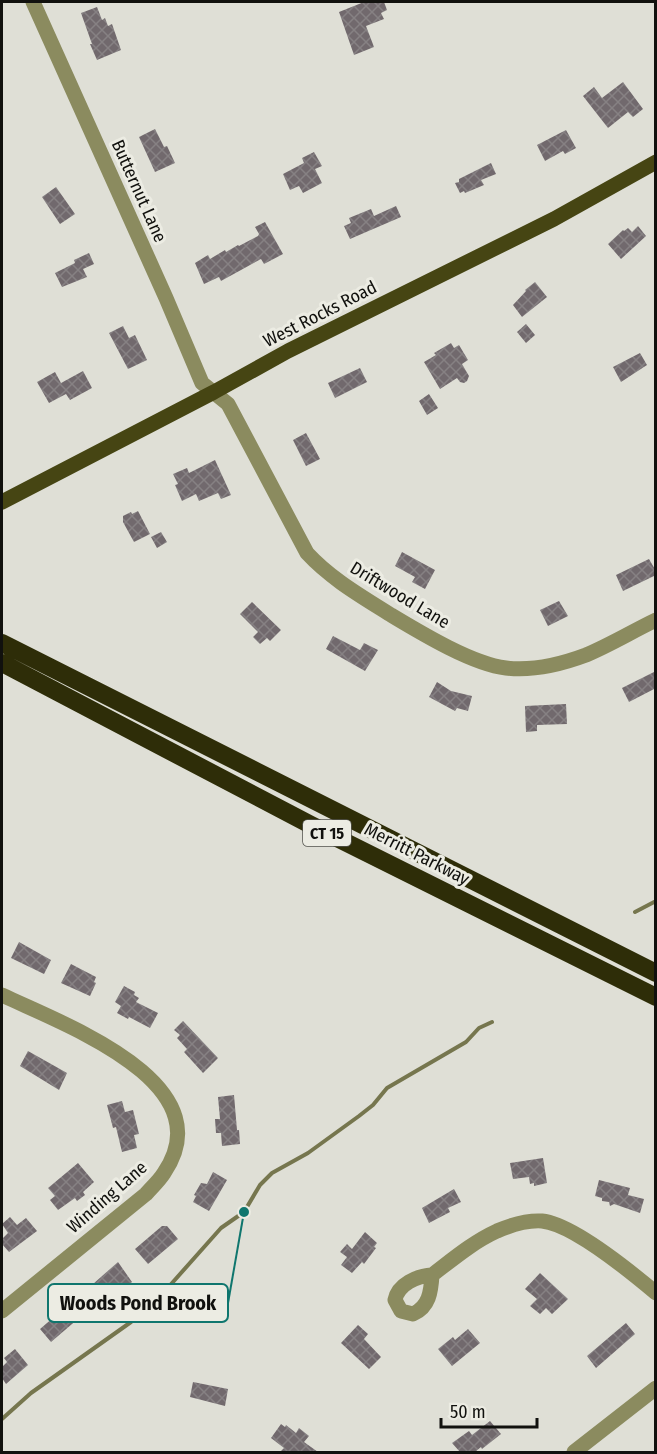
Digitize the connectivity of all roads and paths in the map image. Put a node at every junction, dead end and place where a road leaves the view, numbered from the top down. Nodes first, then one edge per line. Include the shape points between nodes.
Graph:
1 (33, 2) edge
2 (656, 162) edge
3 (214, 392) junction
4 (2, 502) edge
5 (656, 620) edge
6 (2, 643) edge
7 (2, 663) edge
8 (656, 973) edge
9 (2, 995) edge
10 (656, 997) edge
11 (432, 1275) dead end
12 (656, 1293) edge
13 (2, 1311) edge
14 (656, 1388) edge
15 (574, 1452) edge

1 - 3 street, Butternut Lane via 202,383
2 - 3 main road, West Rocks Road via 584,203
3 - 4 main road, West Rocks Road
3 - 5 street, Driftwood Lane via 228,404 307,553 330,576 452,648 495,666 544,666 588,654
6 - 8 highway, Merritt Parkway / CT 15
7 - 10 highway, Merritt Parkway / CT 15 via 311,825
9 - 13 street, Winding Lane via 113,1050 136,1066 162,1090 177,1126 172,1159 146,1194
11 - 12 street via 495,1232 543,1221 580,1238
14 - 15 street

